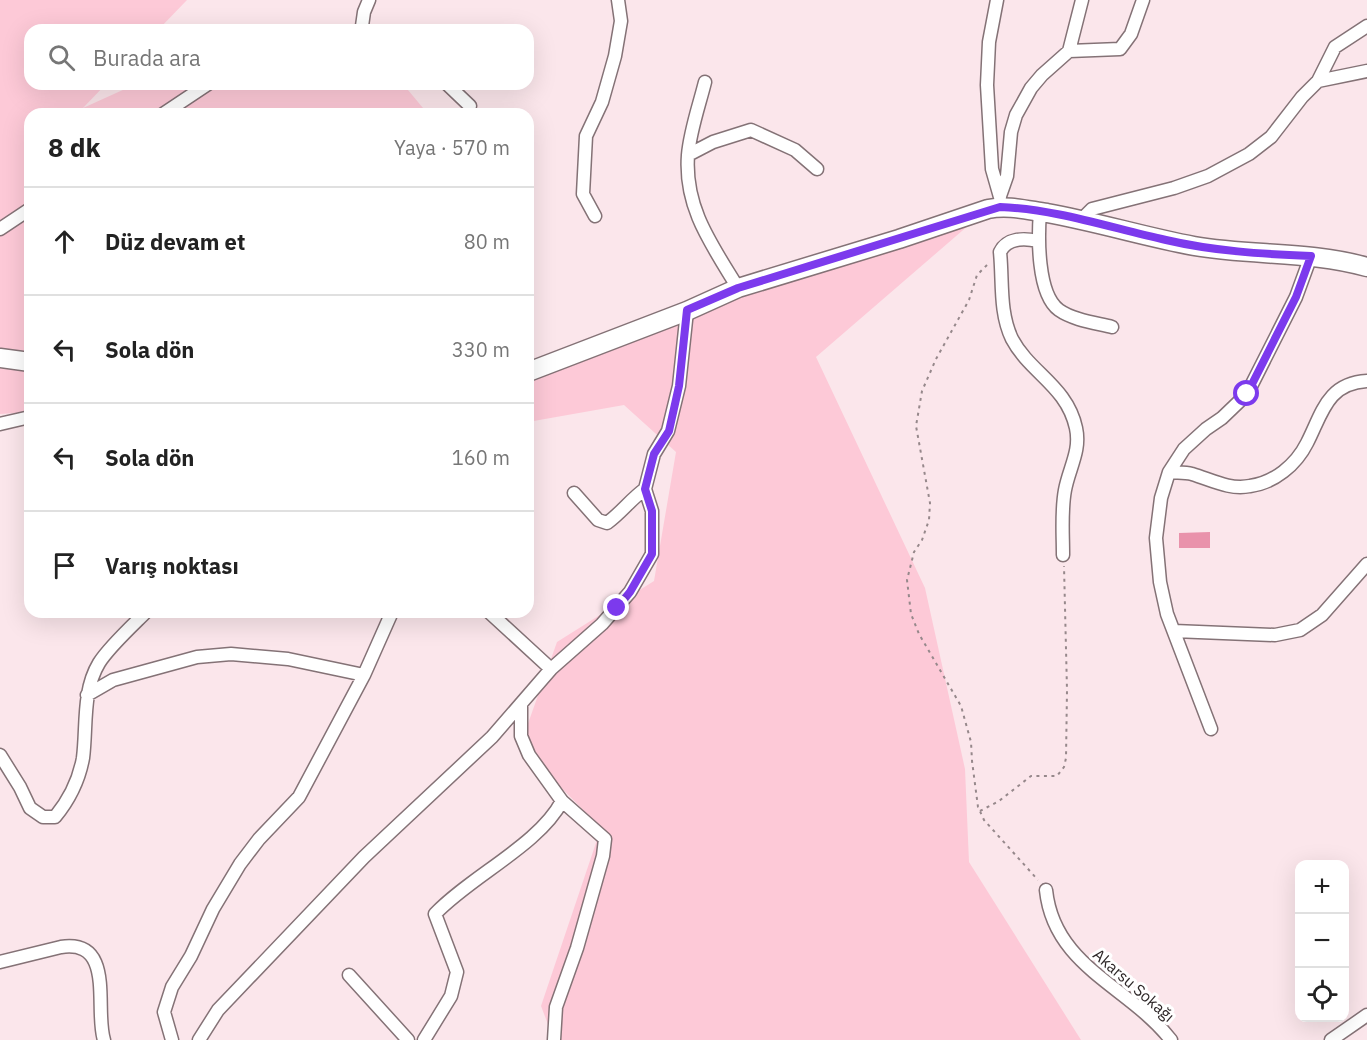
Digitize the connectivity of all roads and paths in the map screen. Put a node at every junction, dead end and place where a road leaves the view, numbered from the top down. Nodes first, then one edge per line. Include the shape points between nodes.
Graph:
1 (369, 0) edge
2 (618, 0) edge
3 (997, 0) edge
4 (1082, 0) edge
5 (1143, 0) edge
6 (362, 24) edge
7 (1367, 26) edge
8 (1069, 51) junction
9 (1367, 71) edge
10 (1318, 81) junction
11 (705, 82) dead end
12 (199, 90) edge
13 (453, 90) edge
14 (470, 106) dead end
15 (172, 108) edge
16 (688, 155) junction
17 (817, 169) dead end
18 (1000, 202) junction
19 (1040, 212) junction
20 (24, 213) edge
21 (595, 216) dead end
22 (1082, 219) junction
23 (0, 229) edge
24 (1038, 241) junction
25 (1000, 252) junction
26 (1311, 256) junction
27 (1367, 267) edge
28 (738, 288) junction
29 (687, 310) junction
30 (1112, 327) dead end
31 (0, 358) edge
32 (24, 361) edge
33 (534, 370) edge
34 (1367, 381) edge
35 (24, 418) edge
36 (0, 424) edge
37 (1169, 472) junction
38 (645, 489) junction
39 (574, 493) dead end
40 (1063, 555) joint
41 (1367, 564) edge
42 (141, 618) edge
43 (389, 618) edge
44 (496, 618) edge
45 (1174, 631) junction
46 (551, 669) junction
47 (364, 675) junction
48 (87, 695) junction
49 (521, 705) junction
50 (1211, 729) dead end
51 (0, 754) edge
52 (562, 801) junction
53 (980, 812) junction
54 (1046, 890) joint
55 (0, 962) edge
56 (350, 975) dead end
57 (1367, 1015) edge
58 (104, 1040) edge
59 (172, 1040) edge
60 (199, 1040) edge
61 (408, 1040) edge
62 (424, 1040) edge
63 (554, 1040) edge
64 (1171, 1040) edge
65 (1331, 1040) edge

1 - 6 street
2 - 21 street via 621,21 615,56 602,102 586,136 583,194
3 - 18 street via 989,42 987,85 992,169
4 - 8 street
5 - 8 street via 1131,34 1120,49
7 - 10 street via 1335,47
8 - 18 street via 1042,75 1023,100 1011,132
9 - 10 street
10 - 22 street via 1271,137 1249,154 1208,177 1092,209
11 - 16 street
12 - 15 street
13 - 14 street
16 - 17 street via 751,130 795,150
16 - 28 street via 696,218
18 - 19 street
18 - 28 street
19 - 22 street
19 - 24 street
20 - 23 street
22 - 26 street via 1195,246
24 - 25 street via 1006,243
24 - 30 street via 1045,285 1054,306 1068,315
25 - 40 street via 1008,329 1027,360 1059,392 1076,429 1077,453 1064,500
25 - 53 path via 977,275 969,300 922,391 916,426 930,503 907,580 911,614 919,633 961,706 971,742
26 - 27 street
26 - 37 street via 1296,297 1247,394 1184,449
28 - 29 street
29 - 33 street
29 - 38 street via 679,386 669,431 654,454
31 - 32 street
34 - 37 street via 1346,385 1331,396 1306,445 1275,479 1233,488 1189,473
35 - 36 street
37 - 45 street via 1156,538 1160,582
38 - 39 street via 607,523 598,520
38 - 46 street via 652,511 652,554 630,592 602,624
40 - 53 path via 1067,690 1064,767 1057,776 1031,776
41 - 45 street via 1322,615 1300,630 1275,635
42 - 48 street via 99,664
43 - 47 street
44 - 46 street
45 - 50 street
46 - 49 street
47 - 48 street via 288,659 231,654 197,657 113,680
47 - 59 street via 299,797 259,838 213,909 172,987 164,1012
48 - 51 street via 82,760 74,786 56,816 43,818 30,808
49 - 52 street via 521,736 529,755
49 - 60 street via 364,857 218,1010
52 - 62 street via 555,814 530,839 456,893 435,914 457,972 451,996
52 - 63 street via 604,839 603,856 577,948 556,1007
53 - 54 path
54 - 64 street, Akarsu Sokağı via 1051,916 1075,956 1135,1004
55 - 58 street via 61,946 84,949 100,976
56 - 61 street
57 - 65 street

